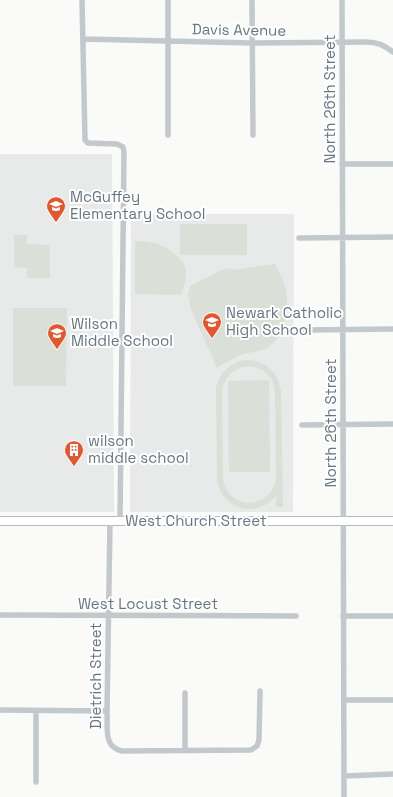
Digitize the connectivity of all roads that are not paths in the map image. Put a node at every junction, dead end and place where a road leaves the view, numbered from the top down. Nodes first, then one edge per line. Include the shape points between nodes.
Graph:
1 (82, 0) edge
2 (168, 0) edge
3 (252, 0) edge
4 (342, 0) edge
5 (83, 40) junction
6 (168, 41) junction
7 (342, 42) junction
8 (252, 43) junction
9 (393, 52) edge
10 (168, 135) dead end
11 (253, 135) dead end
12 (342, 164) junction
13 (393, 164) edge
14 (299, 238) dead end
15 (342, 238) junction
16 (393, 238) edge
17 (393, 329) edge
18 (305, 330) dead end
19 (343, 330) junction
20 (343, 424) junction
21 (393, 424) edge
22 (302, 425) dead end
23 (0, 521) edge
24 (110, 521) junction
25 (120, 521) junction
26 (343, 521) junction
27 (393, 521) edge
28 (0, 615) edge
29 (109, 616) junction
30 (296, 616) dead end
31 (343, 616) junction
32 (393, 616) edge
33 (260, 691) dead end
34 (185, 694) dead end
35 (345, 700) junction
36 (393, 700) edge
37 (0, 710) edge
38 (36, 711) junction
39 (107, 711) junction
40 (185, 750) junction
41 (393, 774) edge
42 (344, 776) junction
43 (36, 782) dead end
44 (344, 797) edge

1 - 5 street
2 - 6 street
3 - 8 street
4 - 7 street, North 26th Street
5 - 6 street, Davis Avenue
5 - 25 street via 85,140 88,143 117,144 123,147 124,152
6 - 8 street, Davis Avenue
6 - 10 street
7 - 8 street, Davis Avenue
7 - 9 street, Davis Avenue via 376,42
7 - 12 street, North 26th Street
8 - 11 street
12 - 13 street
12 - 15 street, North 26th Street
14 - 15 street
15 - 16 street
15 - 19 street, North 26th Street
17 - 19 street
18 - 19 street
19 - 20 street, North 26th Street
20 - 21 street
20 - 22 street
20 - 26 street, North 26th Street
23 - 24 street, West Church Street
24 - 25 street, West Church Street
24 - 29 street, Dietrich Street
25 - 26 street, West Church Street
26 - 27 street, West Church Street
26 - 31 street, North 26th Street
28 - 29 street, West Locust Street
29 - 30 street, West Locust Street
29 - 39 street, Dietrich Street
31 - 32 street
31 - 35 street, North 26th Street
33 - 40 street, Dietrich Street via 259,740 255,747 247,750
34 - 40 street
35 - 36 street
35 - 42 street, North 26th Street
37 - 38 street
38 - 39 street
38 - 43 street
39 - 40 street, Dietrich Street via 109,743 116,749
41 - 42 street
42 - 44 street, North 26th Street

